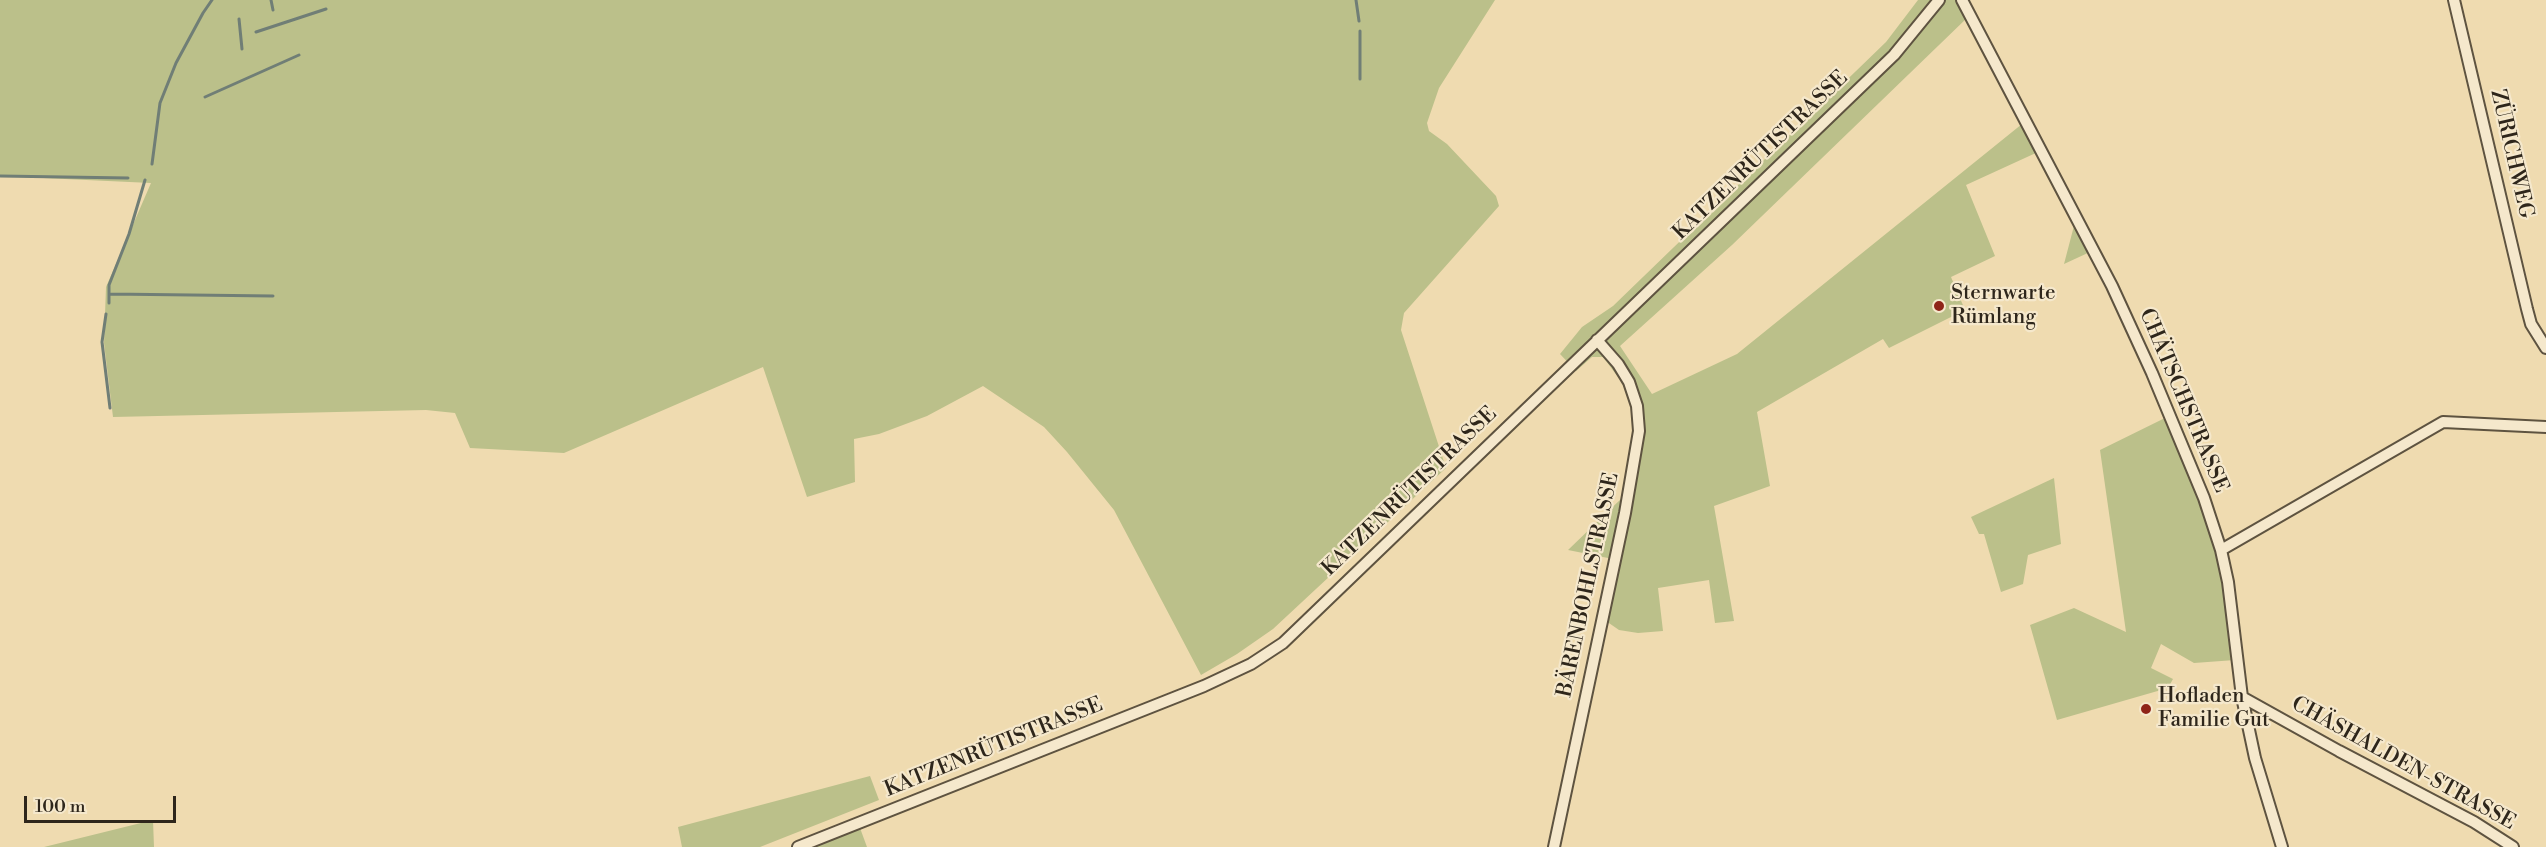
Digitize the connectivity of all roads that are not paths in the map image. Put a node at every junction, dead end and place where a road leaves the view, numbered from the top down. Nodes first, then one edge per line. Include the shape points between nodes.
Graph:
1 (1939, 0) edge
2 (1962, 0) edge
3 (2454, 0) edge
4 (1597, 340) junction
5 (2546, 348) edge
6 (2546, 427) edge
7 (2221, 550) junction
8 (2242, 697) junction
9 (798, 847) edge
10 (1554, 847) edge
11 (2282, 847) edge
12 (2513, 847) edge

1 - 4 street, KATZENRÜTISTRASSE via 1894,55
2 - 7 street, CHÄTSCHSTRASSE via 2117,297 2185,450
3 - 5 street, ZÜRICHWEG via 2527,309
4 - 9 street, KATZENRÜTISTRASSE via 1264,656 1204,686
4 - 10 street, BÄRENBOHLSTRASSE via 1629,382 1639,431
6 - 7 street via 2443,422
7 - 8 street, CHÄTSCHSTRASSE via 2233,612
8 - 11 street, CHÄTSCHSTRASSE via 2255,758
8 - 12 street, CHÄSHALDEN-STRASSE

